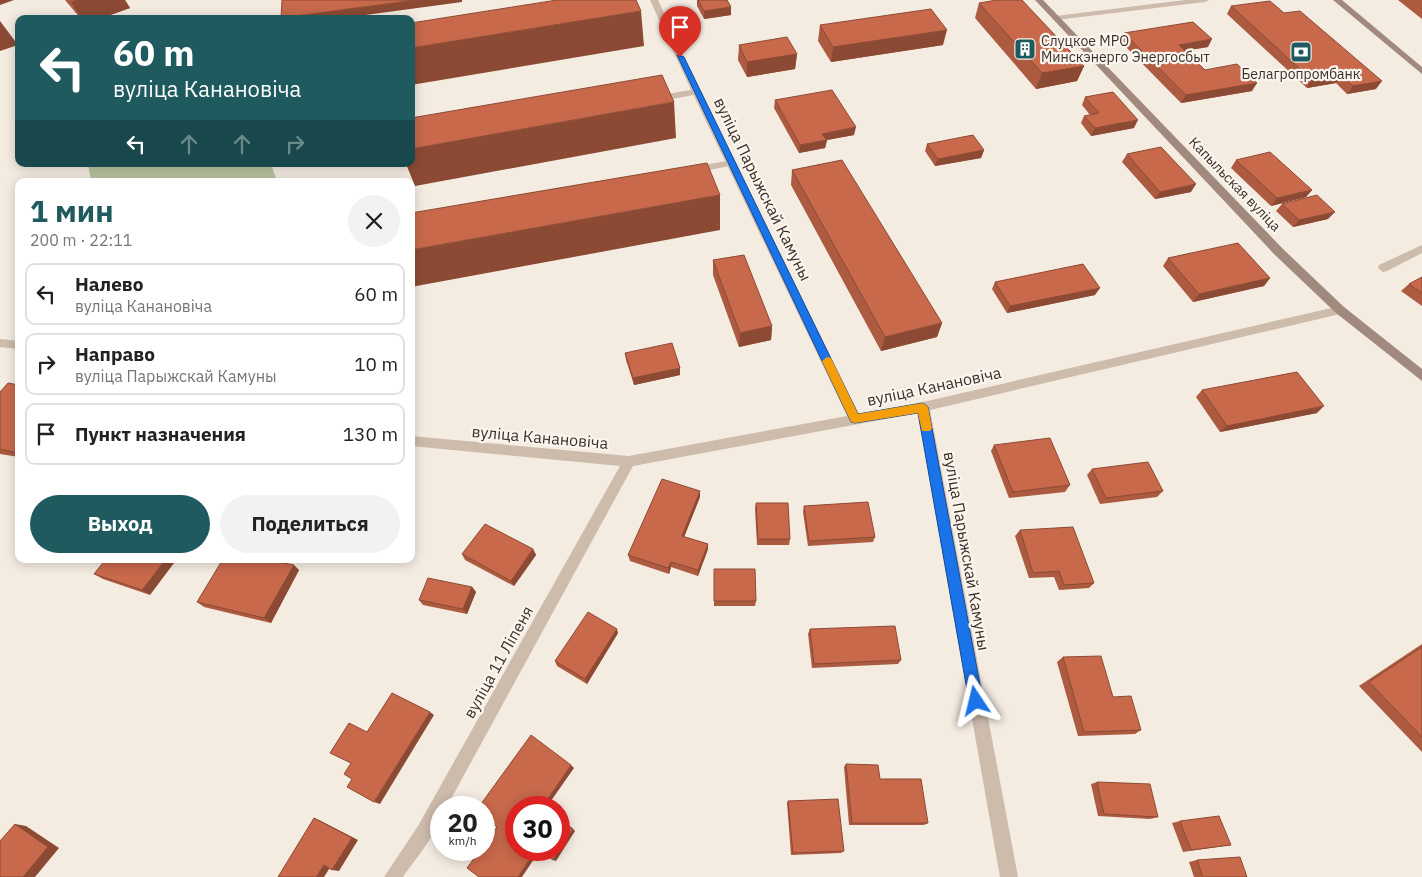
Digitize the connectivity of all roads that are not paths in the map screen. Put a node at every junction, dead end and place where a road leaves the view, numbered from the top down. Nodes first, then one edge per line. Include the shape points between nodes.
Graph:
1 (654, 0) edge
2 (1039, 0) edge
3 (1205, 0) edge
4 (1337, 0) edge
5 (1056, 18) junction
6 (1422, 71) edge
7 (696, 92) junction
8 (647, 100) edge
9 (732, 163) junction
10 (683, 172) edge
11 (1422, 249) edge
12 (1383, 268) dead end
13 (1340, 310) junction
14 (0, 343) edge
15 (15, 345) edge
16 (1422, 376) edge
17 (923, 407) junction
18 (855, 419) junction
19 (415, 441) edge
20 (629, 461) junction
21 (393, 877) edge
22 (1009, 877) edge

1 - 7 street, вуліца Парыжскай Камуны
2 - 5 main road, Капыльская вуліца
3 - 5 street
4 - 6 main road
5 - 13 main road, Капыльская вуліца via 1279,252
7 - 8 street
7 - 9 street, вуліца Парыжскай Камуны
9 - 10 street
9 - 18 street, вуліца Парыжскай Камуны
11 - 12 street
13 - 16 main road, Капыльская вуліца
13 - 17 street, вуліца Канановіча
14 - 15 street
17 - 18 street, вуліца Канановіча
17 - 22 street, вуліца Парыжскай Камуны
18 - 20 street, вуліца Канановіча
19 - 20 street, вуліца Канановіча
20 - 21 street, вуліца 11 Ліпеня via 424,832

